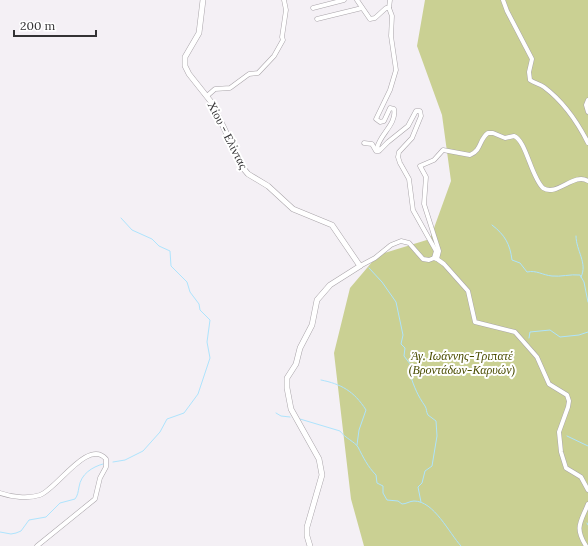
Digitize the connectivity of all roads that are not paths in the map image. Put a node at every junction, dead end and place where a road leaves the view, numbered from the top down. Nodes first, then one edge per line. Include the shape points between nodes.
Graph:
1 (203, 0) edge
2 (284, 0) edge
3 (344, 0) edge
4 (357, 0) edge
5 (390, 0) edge
6 (503, 0) edge
7 (313, 8) dead end
8 (362, 8) junction
9 (389, 8) junction
10 (317, 19) dead end
11 (207, 96) junction
12 (588, 100) edge
13 (588, 112) edge
14 (364, 143) dead end
15 (588, 143) edge
16 (379, 150) junction
17 (588, 181) edge
18 (436, 258) junction
19 (360, 266) junction
20 (588, 490) edge
21 (0, 493) edge
22 (588, 504) edge
23 (37, 546) edge
24 (310, 546) edge
25 (586, 546) edge

1 - 11 main road, Χίου - Ελίντας via 199,33 185,57 184,65
2 - 11 street via 286,10 283,41 274,56 258,73 249,74 230,88 215,89
3 - 7 street
4 - 8 street
5 - 9 street
6 - 15 street via 532,59 530,80 543,87 567,108
8 - 9 street via 370,19
8 - 10 street
9 - 16 street via 392,16 391,36 396,70 390,90 376,119 382,122 390,108 394,109 395,114 378,145
11 - 19 main road, Χίου - Ελίντας via 246,172 268,186 293,209 332,225
12 - 13 street
14 - 16 street via 372,144
16 - 18 street via 408,126 415,113 420,110 421,116 412,138 399,152 398,157 409,179 413,210 434,247
17 - 18 street via 579,179 551,190 543,188 530,168 521,141 514,136 505,138 488,133 483,137 480,148 470,155 443,150 436,159 422,164 420,168 426,175 423,201 439,250
18 - 19 street via 423,259 409,243 401,241
18 - 20 street via 468,291 475,322 515,332 537,357 549,384 567,395 564,423 559,432 561,452 566,468 580,476
19 - 24 main road via 330,285 314,305 312,325 300,348 296,364 287,378 291,409 314,448 322,470 307,527
21 - 23 street via 24,497 39,496 90,454 98,454 106,459 106,467 100,478 95,499
22 - 25 street via 581,518 579,532

